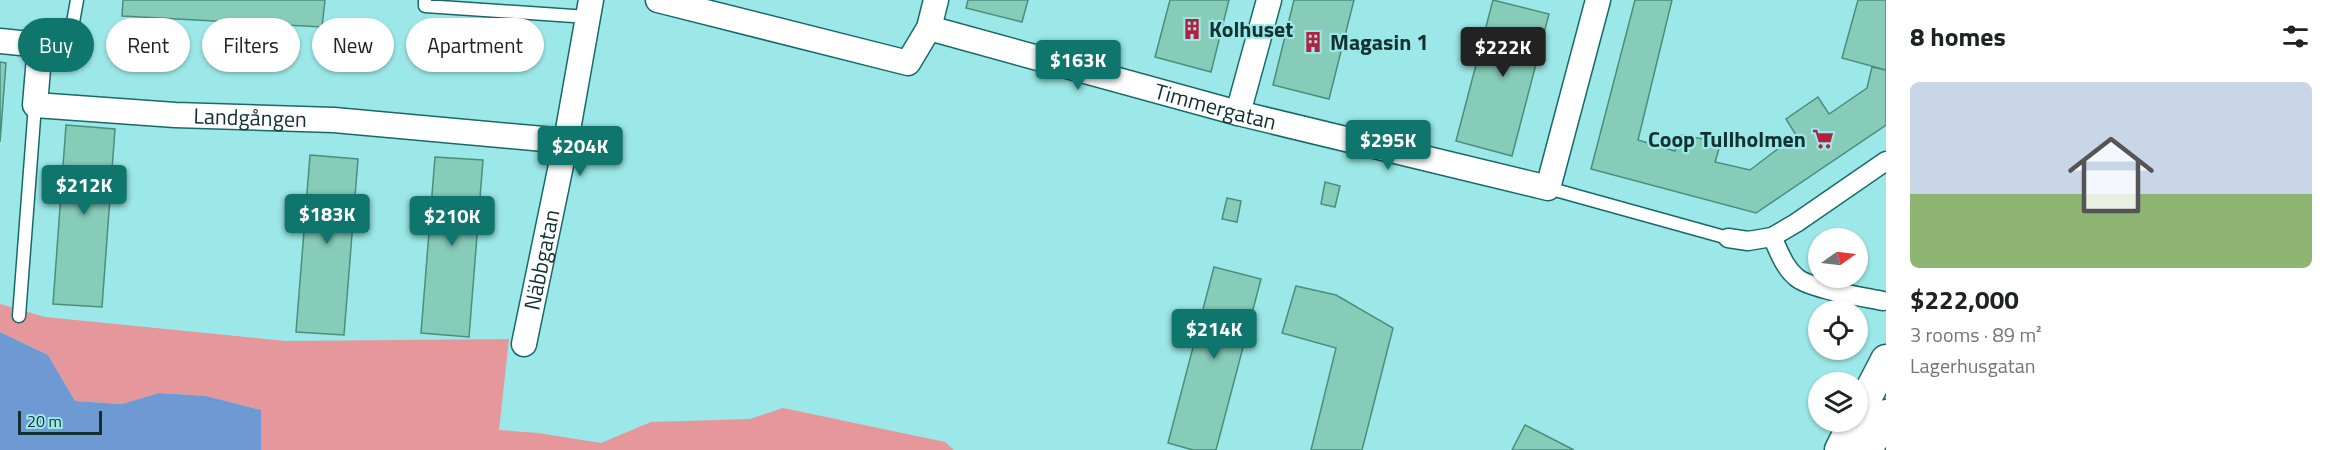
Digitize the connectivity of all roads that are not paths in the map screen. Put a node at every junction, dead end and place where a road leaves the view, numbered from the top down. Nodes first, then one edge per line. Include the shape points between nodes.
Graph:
1 (77, 0) edge
2 (425, 0) edge
3 (658, 0) edge
4 (936, 0) edge
5 (1269, 0) edge
6 (1598, 0) edge
7 (589, 8) edge
8 (74, 18) edge
9 (929, 28) junction
10 (0, 41) edge
11 (18, 43) edge
12 (37, 72) edge
13 (34, 105) junction
14 (1238, 113) junction
15 (566, 141) junction
16 (1886, 161) edge
17 (1548, 188) junction
18 (1772, 237) junction
19 (1728, 238) joint
20 (1883, 301) dead end
21 (19, 316) dead end
22 (524, 344) dead end
23 (1886, 360) edge
24 (1868, 395) edge
25 (1886, 415) edge
26 (1849, 432) edge
27 (1840, 450) edge
28 (1867, 450) edge

1 - 8 lane
2 - 7 lane via 425,6
3 - 9 street via 908,63
4 - 9 street
5 - 14 street
6 - 17 street
7 - 15 street, Näbbgatan
9 - 14 street, Timmergatan
10 - 11 street
12 - 13 street
13 - 15 street, Landgången via 334,120
13 - 21 lane
14 - 17 street, Timmergatan
15 - 22 street, Näbbgatan
16 - 18 street
17 - 19 lane
18 - 19 street via 1748,241
18 - 20 street via 1797,279
23 - 24 street
25 - 28 street
26 - 27 street

